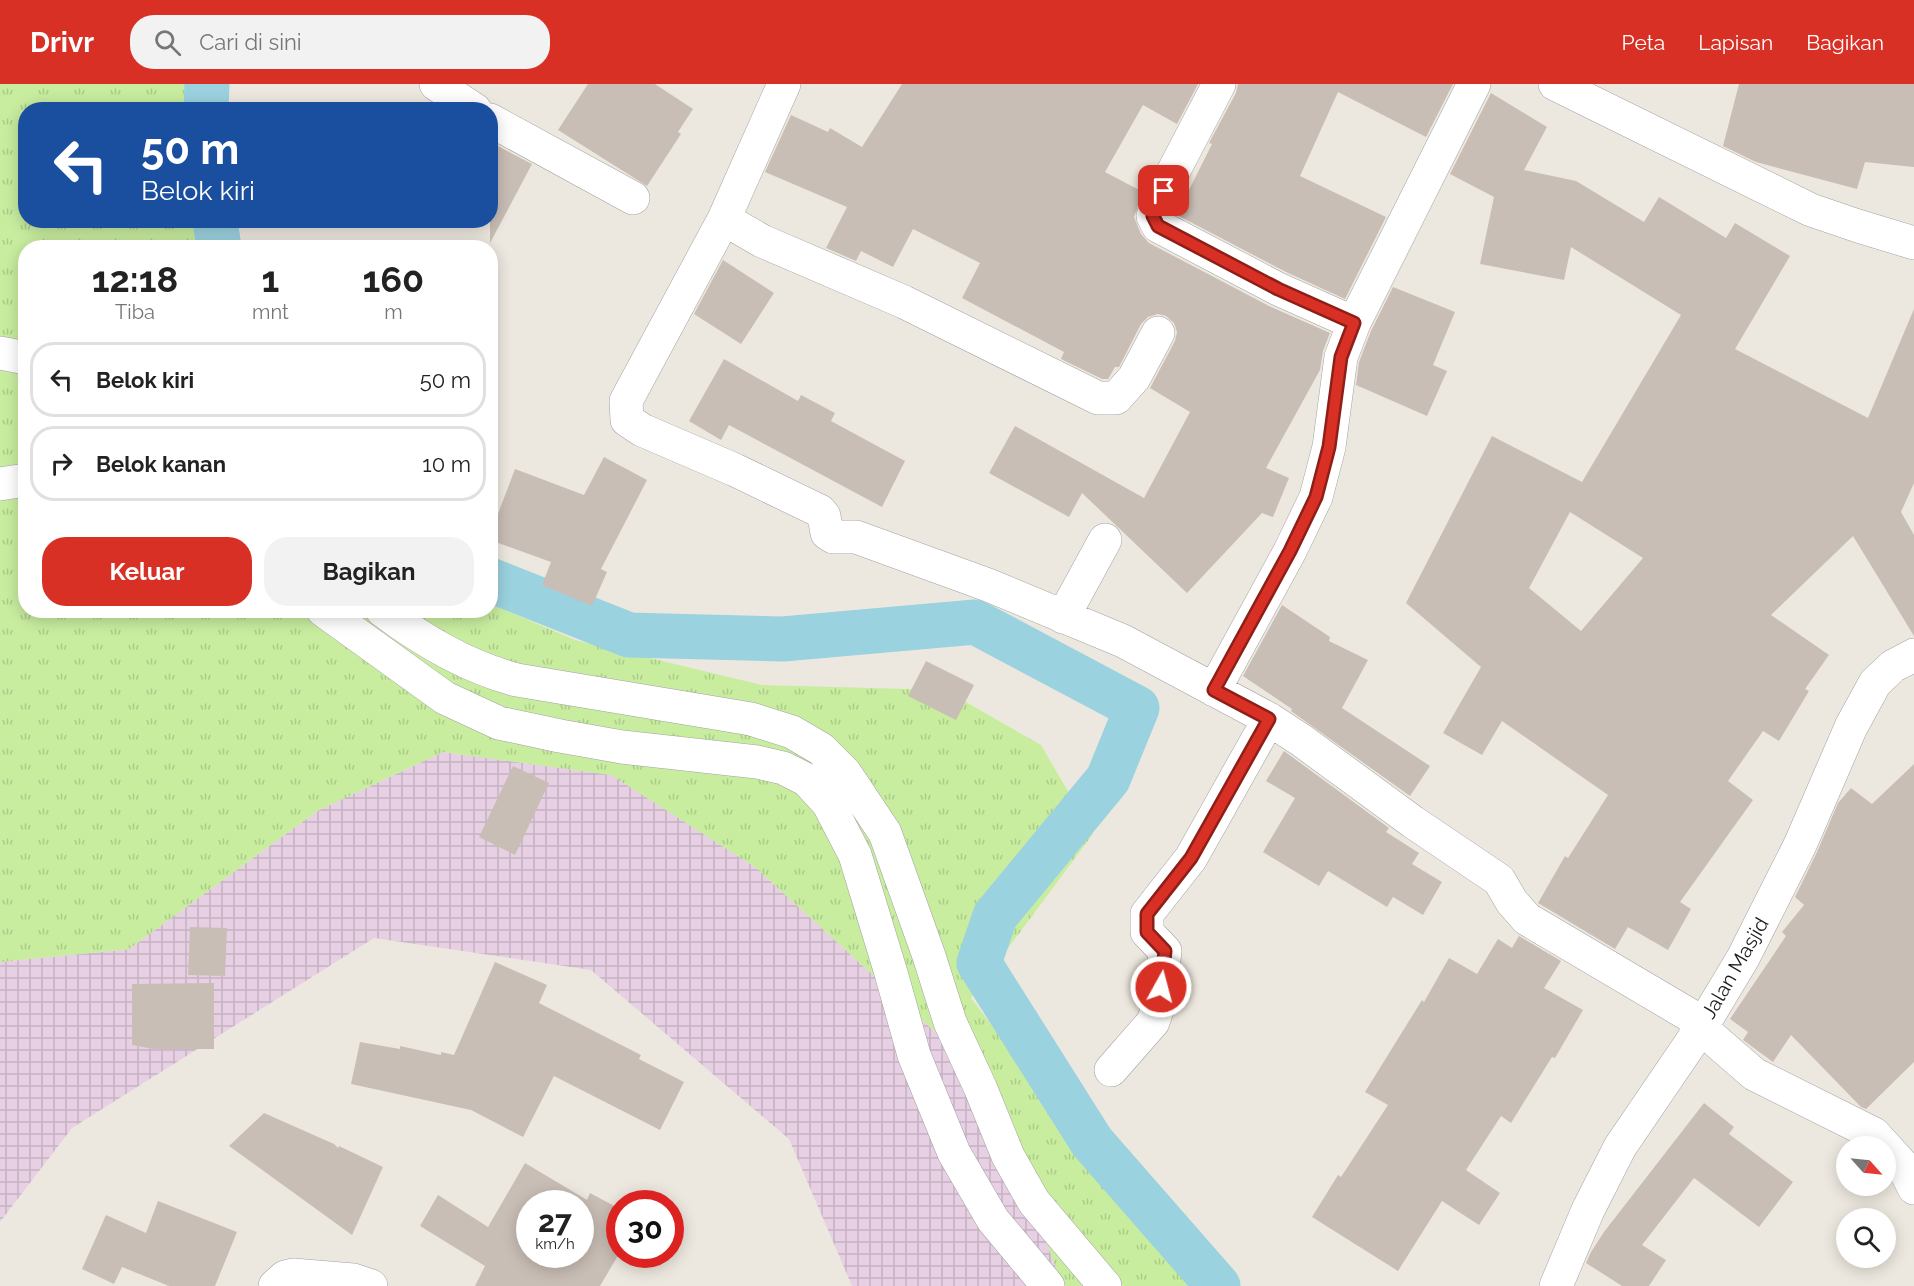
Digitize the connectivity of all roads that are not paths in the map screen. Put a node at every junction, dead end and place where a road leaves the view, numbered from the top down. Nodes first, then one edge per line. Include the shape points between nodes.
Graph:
1 (436, 84) edge
2 (784, 84) edge
3 (1219, 84) edge
4 (1474, 84) edge
5 (1555, 84) edge
6 (463, 102) edge
7 (498, 124) edge
8 (633, 198) dead end
9 (724, 219) junction
10 (1914, 243) edge
11 (1354, 323) junction
12 (1158, 333) dead end
13 (0, 353) edge
14 (18, 356) edge
15 (18, 481) edge
16 (0, 484) edge
17 (1104, 540) dead end
18 (1063, 617) junction
19 (334, 618) edge
20 (392, 618) edge
21 (1914, 655) edge
22 (1214, 690) junction
23 (658, 703) junction
24 (1269, 719) junction
25 (660, 751) junction
26 (1701, 1028) junction
27 (1111, 1070) dead end
28 (1876, 1136) edge
29 (1896, 1158) edge
30 (1914, 1188) edge
31 (275, 1286) edge
32 (371, 1286) edge
33 (1048, 1286) edge
34 (1105, 1286) edge
35 (1556, 1286) edge

1 - 6 street
2 - 9 street
3 - 11 street via 1153,216 1158,226 1278,289
4 - 11 street
5 - 10 street via 1811,210
7 - 8 street
9 - 12 street via 762,241 904,302 1098,398 1116,398 1134,378
9 - 18 street via 626,400 627,420 820,512 827,533 833,537 856,537
11 - 22 street via 1341,357 1329,447 1316,497
13 - 14 street
15 - 16 street
17 - 18 street
18 - 22 street via 1123,641
19 - 25 street via 445,698 499,723
20 - 23 street via 465,663 489,673
21 - 26 street, Jalan Masjid via 1893,666 1875,684 1743,958
22 - 24 street
23 - 25 street
23 - 34 street via 752,719 792,732 821,749 845,773 885,833 950,1022 1008,1156 1034,1202
24 - 26 street via 1499,880 1527,919 1661,996 1692,1016
24 - 27 street via 1191,858 1147,914 1147,932 1165,951 1158,1004 1153,1022
25 - 33 street via 783,768 807,780 828,803 855,855 914,1055 954,1153 993,1220
26 - 28 street via 1754,1074
26 - 35 street, Jalan Masjid via 1620,1147
29 - 30 street
31 - 32 street via 292,1275 353,1280

